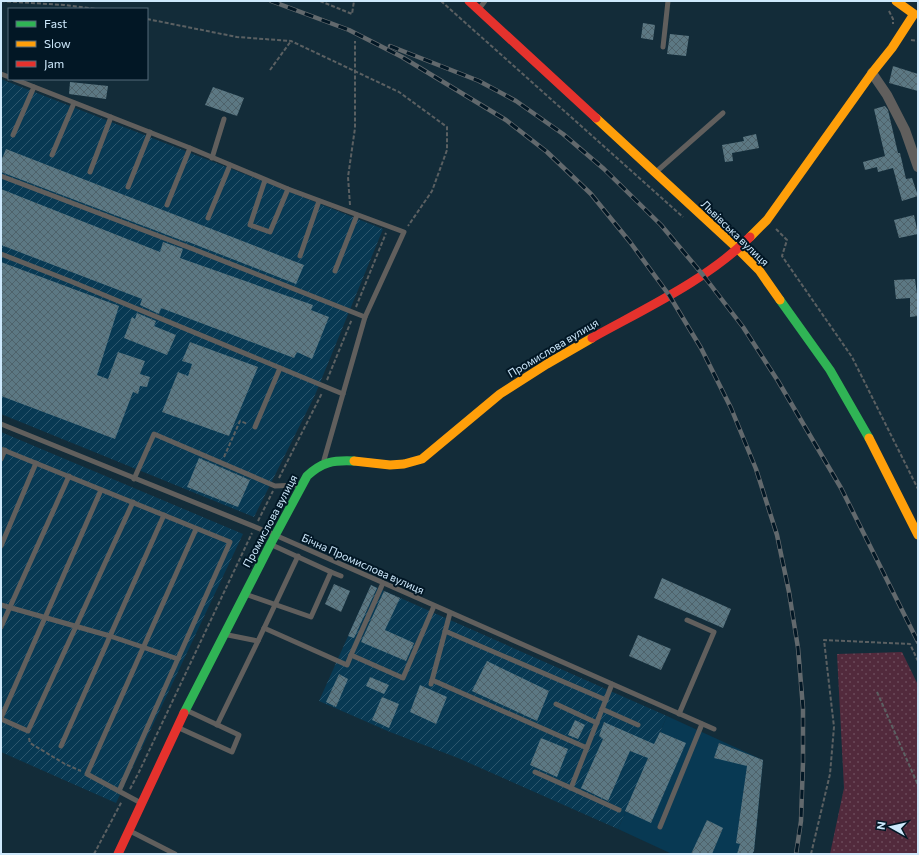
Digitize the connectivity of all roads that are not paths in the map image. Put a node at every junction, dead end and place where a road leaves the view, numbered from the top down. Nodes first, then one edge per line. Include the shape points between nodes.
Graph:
1 (469, 1) edge
2 (485, 1) edge
3 (668, 1) edge
4 (896, 1) edge
5 (479, 10) junction
6 (663, 47) dead end
7 (872, 73) junction
8 (16, 80) edge
9 (34, 87) junction
10 (74, 103) junction
11 (723, 113) dead end
12 (111, 117) junction
13 (224, 119) dead end
14 (150, 132) junction
15 (13, 136) dead end
16 (190, 148) junction
17 (52, 155) dead end
18 (212, 158) junction
19 (230, 165) junction
20 (918, 167) edge
21 (90, 172) dead end
22 (655, 173) junction
23 (1, 176) edge
24 (265, 180) junction
25 (128, 187) dead end
26 (288, 189) junction
27 (319, 201) junction
28 (166, 205) dead end
29 (357, 215) junction
30 (208, 218) dead end
31 (738, 249) junction
32 (1, 254) edge
33 (300, 256) dead end
34 (334, 272) dead end
35 (365, 317) junction
36 (280, 368) junction
37 (343, 394) junction
38 (1, 424) edge
39 (255, 427) road end
40 (3, 449) edge
41 (1, 459) edge
42 (36, 463) junction
43 (323, 463) junction
44 (69, 476) junction
45 (134, 479) junction
46 (301, 484) junction
47 (101, 490) junction
48 (133, 502) junction
49 (164, 515) junction
50 (196, 528) junction
51 (275, 535) junction
52 (918, 535) edge
53 (270, 545) junction
54 (1, 546) edge
55 (298, 556) junction
56 (332, 572) junction
57 (341, 576) dead end
58 (383, 583) junction
59 (246, 594) junction
60 (1, 605) edge
61 (275, 605) junction
62 (434, 606) junction
63 (9, 608) junction
64 (450, 613) junction
65 (45, 618) junction
66 (687, 620) dead end
67 (1, 627) edge
68 (76, 628) junction
69 (264, 628) junction
70 (445, 631) junction
71 (225, 635) junction
72 (110, 636) junction
73 (258, 641) junction
74 (144, 648) junction
75 (351, 655) junction
76 (178, 659) junction
77 (612, 684) junction
78 (606, 700) junction
79 (556, 704) dead end
80 (602, 709) junction
81 (186, 710) junction
82 (679, 714) junction
83 (1, 718) edge
84 (597, 723) junction
85 (217, 724) junction
86 (702, 724) junction
87 (638, 725) dead end
88 (178, 727) junction
89 (714, 729) dead end
90 (61, 746) dead end
91 (587, 748) junction
92 (535, 772) dead end
93 (571, 788) junction
94 (119, 791) junction
95 (143, 804) junction
96 (619, 810) dead end
97 (660, 827) dead end
98 (129, 831) junction
99 (118, 854) edge
100 (174, 854) edge

1 - 5 main road, Львівська вулиця
2 - 5 lane
3 - 6 lane
4 - 7 main road, Промислова вулиця via 914,14
5 - 22 main road, Львівська вулиця
7 - 20 street via 905,130
7 - 31 main road, Промислова вулиця via 767,220
8 - 9 lane
9 - 10 lane
9 - 15 lane
10 - 12 lane
10 - 17 lane
11 - 22 lane
12 - 14 lane
12 - 21 lane
13 - 18 lane
14 - 16 lane
14 - 25 lane
16 - 18 lane
16 - 28 lane
18 - 19 lane
19 - 24 lane
19 - 30 lane
22 - 31 main road, Львівська вулиця
23 - 35 lane
24 - 26 lane
24 - 26 lane via 250,225 270,232
26 - 27 lane
27 - 29 lane
27 - 33 lane
29 - 34 lane
29 - 35 lane via 404,232
31 - 43 main road, Промислова вулиця via 703,275 547,364 500,394 422,459 406,464 385,465 342,460
31 - 52 main road, Львівська вулиця via 759,270 830,370 871,441
32 - 36 lane
35 - 37 lane
36 - 37 lane
36 - 39 lane
37 - 43 lane
38 - 45 lane, Бічна Промислова вулиця
40 - 41 lane
40 - 42 lane
42 - 44 lane
42 - 54 lane
43 - 46 main road, Промислова вулиця via 314,468
44 - 47 lane
44 - 63 lane
45 - 46 lane via 154,434 275,486
45 - 51 lane, Бічна Промислова вулиця
46 - 51 main road, Промислова вулиця
47 - 48 lane
47 - 65 lane
48 - 49 lane
48 - 68 lane
49 - 50 lane
49 - 72 lane
50 - 74 lane
50 - 76 lane via 230,542
51 - 53 main road, Промислова вулиця
51 - 58 lane, Бічна Промислова вулиця
53 - 55 lane
53 - 59 main road, Промислова вулиця
55 - 56 lane
55 - 61 lane
56 - 57 lane
56 - 61 lane via 311,617
58 - 62 lane, Бічна Промислова вулиця
58 - 75 lane
59 - 61 lane
59 - 71 main road, Промислова вулиця
60 - 63 lane
61 - 69 lane
62 - 64 lane, Бічна Промислова вулиця
62 - 75 lane via 403,678
63 - 65 lane
63 - 67 lane
64 - 70 lane
64 - 77 lane, Бічна Промислова вулиця
65 - 68 lane
65 - 83 lane
66 - 82 lane via 714,632
68 - 72 lane
68 - 83 lane via 28,731
69 - 73 lane
69 - 75 lane via 347,665
70 - 78 lane
70 - 91 lane via 431,682
71 - 73 lane
71 - 81 main road, Промислова вулиця
72 - 74 lane
72 - 90 lane
73 - 85 lane
74 - 76 lane
74 - 94 lane via 87,774
76 - 94 lane
77 - 78 lane
77 - 82 lane, Бічна Промислова вулиця
78 - 80 lane
79 - 84 lane
80 - 84 lane
80 - 87 lane
81 - 85 lane
81 - 88 main road, Промислова вулиця
82 - 86 lane, Бічна Промислова вулиця
84 - 91 lane
85 - 88 lane via 239,735 232,752
86 - 89 lane, Бічна Промислова вулиця
86 - 97 lane
88 - 95 main road, Промислова вулиця
91 - 93 lane
92 - 93 lane
93 - 96 lane
94 - 95 lane
95 - 98 main road, Промислова вулиця
98 - 99 main road, Промислова вулиця
98 - 100 lane

